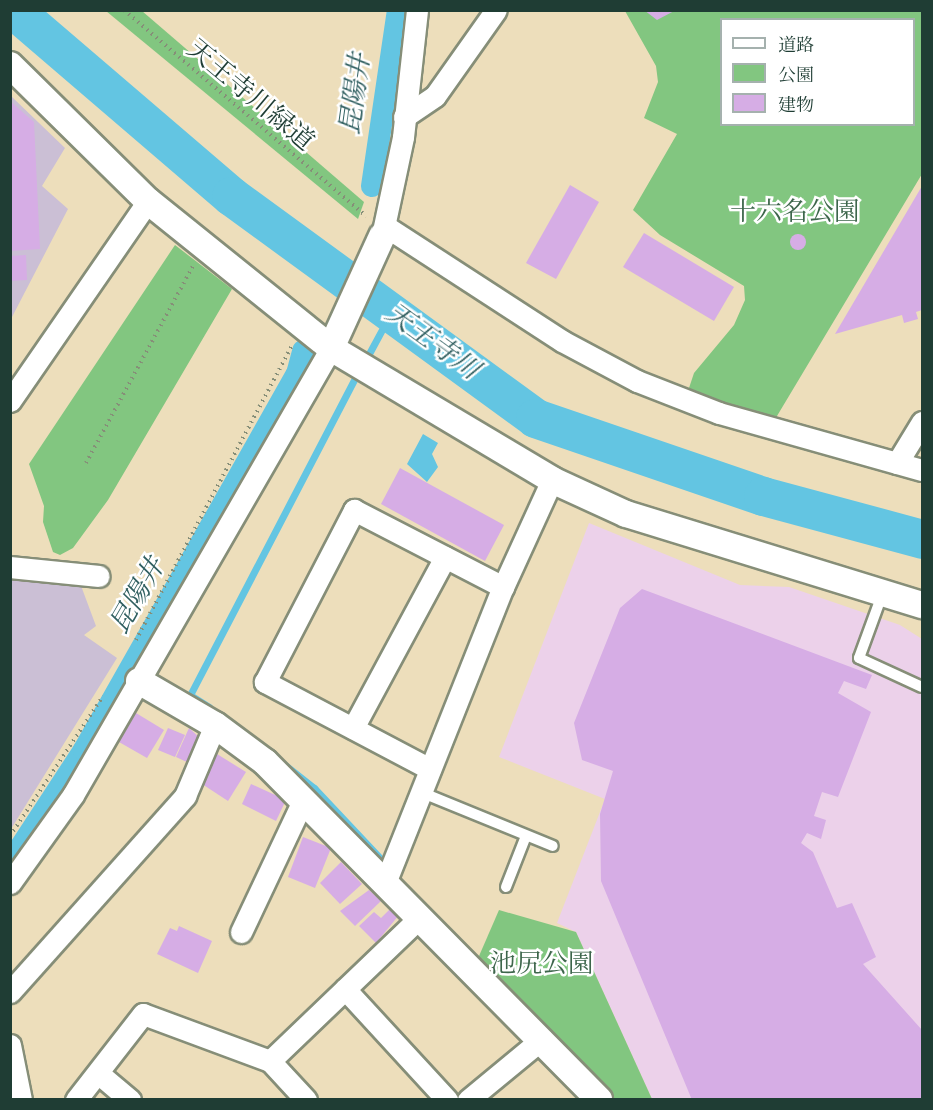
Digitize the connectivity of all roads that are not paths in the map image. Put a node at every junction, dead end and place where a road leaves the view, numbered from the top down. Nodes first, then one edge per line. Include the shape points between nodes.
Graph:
1 (417, 10) edge
2 (496, 10) edge
3 (10, 65) edge
4 (404, 117) junction
5 (148, 201) junction
6 (384, 231) junction
7 (336, 339) junction
8 (10, 401) edge
9 (922, 422) edge
10 (897, 463) junction
11 (922, 470) edge
12 (552, 480) junction
13 (444, 557) junction
14 (10, 567) edge
15 (99, 576) dead end
16 (503, 587) junction
17 (882, 595) junction
18 (922, 605) edge
19 (139, 681) junction
20 (922, 687) edge
21 (215, 725) junction
22 (353, 728) junction
23 (430, 769) junction
24 (423, 793) junction
25 (304, 799) junction
26 (526, 836) junction
27 (553, 846) dead end
28 (385, 883) junction
29 (10, 884) edge
30 (506, 887) dead end
31 (419, 918) junction
32 (241, 932) dead end
33 (345, 989) junction
34 (10, 992) edge
35 (542, 1039) junction
36 (10, 1045) edge
37 (270, 1061) junction
38 (98, 1073) junction
39 (21, 1100) edge
40 (76, 1100) edge
41 (130, 1100) edge
42 (306, 1100) edge
43 (447, 1100) edge
44 (468, 1100) edge
45 (599, 1100) edge

1 - 4 street
2 - 4 street via 435,96
3 - 5 street
4 - 6 street
5 - 7 street via 296,320
5 - 8 street
6 - 7 street
6 - 10 street via 562,341 637,381 718,413
7 - 12 street
7 - 19 street
9 - 10 street
10 - 11 street
12 - 16 street
12 - 17 street via 626,514
13 - 16 street
13 - 22 street
13 - 22 street via 354,510 265,682
14 - 15 street
16 - 23 street
17 - 18 street
17 - 20 lane via 859,658
19 - 21 street
19 - 29 street via 73,795
21 - 25 street
21 - 34 street via 185,796
22 - 23 street
23 - 24 street
24 - 26 lane
24 - 28 street
25 - 28 street
25 - 32 street
26 - 27 lane
26 - 30 lane
28 - 31 street
31 - 33 street
31 - 35 street
33 - 37 street
33 - 43 street
35 - 44 street
35 - 45 street
36 - 39 street
37 - 38 street via 143,1014
37 - 42 street
38 - 40 street
38 - 41 street

